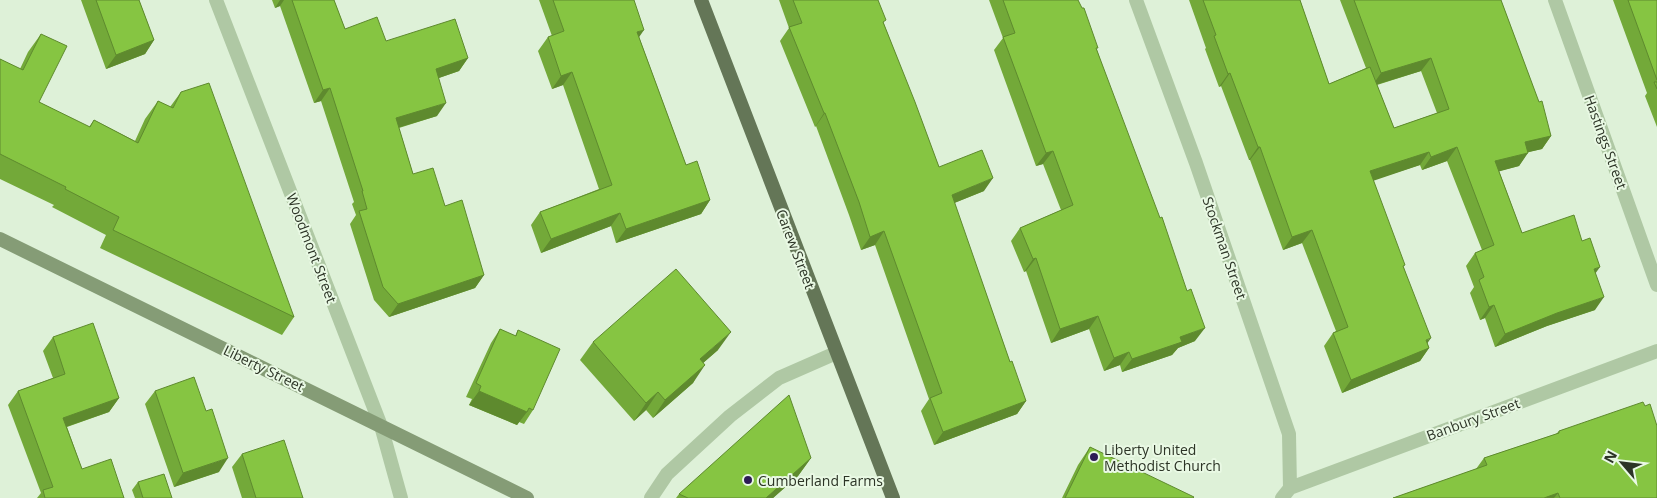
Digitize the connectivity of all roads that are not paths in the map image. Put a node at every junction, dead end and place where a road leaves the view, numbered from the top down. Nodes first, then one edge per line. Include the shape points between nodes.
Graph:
1 (216, 0) edge
2 (701, 0) edge
3 (1136, 0) edge
4 (1555, 0) edge
5 (0, 239) edge
6 (1657, 284) edge
7 (1657, 351) edge
8 (836, 353) junction
9 (381, 426) junction
10 (1286, 493) edge
11 (401, 498) edge
12 (527, 498) edge
13 (651, 498) edge
14 (893, 498) edge

1 - 9 street, Woodmont Street
2 - 8 main road, Carew Street
3 - 10 street, Stockman Street via 1289,434
4 - 6 street, Hastings Street
5 - 9 main road, Liberty Street
7 - 10 street, Banbury Street
8 - 13 street via 779,378 730,416 667,474
8 - 14 main road, Carew Street
9 - 11 street, Woodmont Street
9 - 12 main road, Liberty Street

